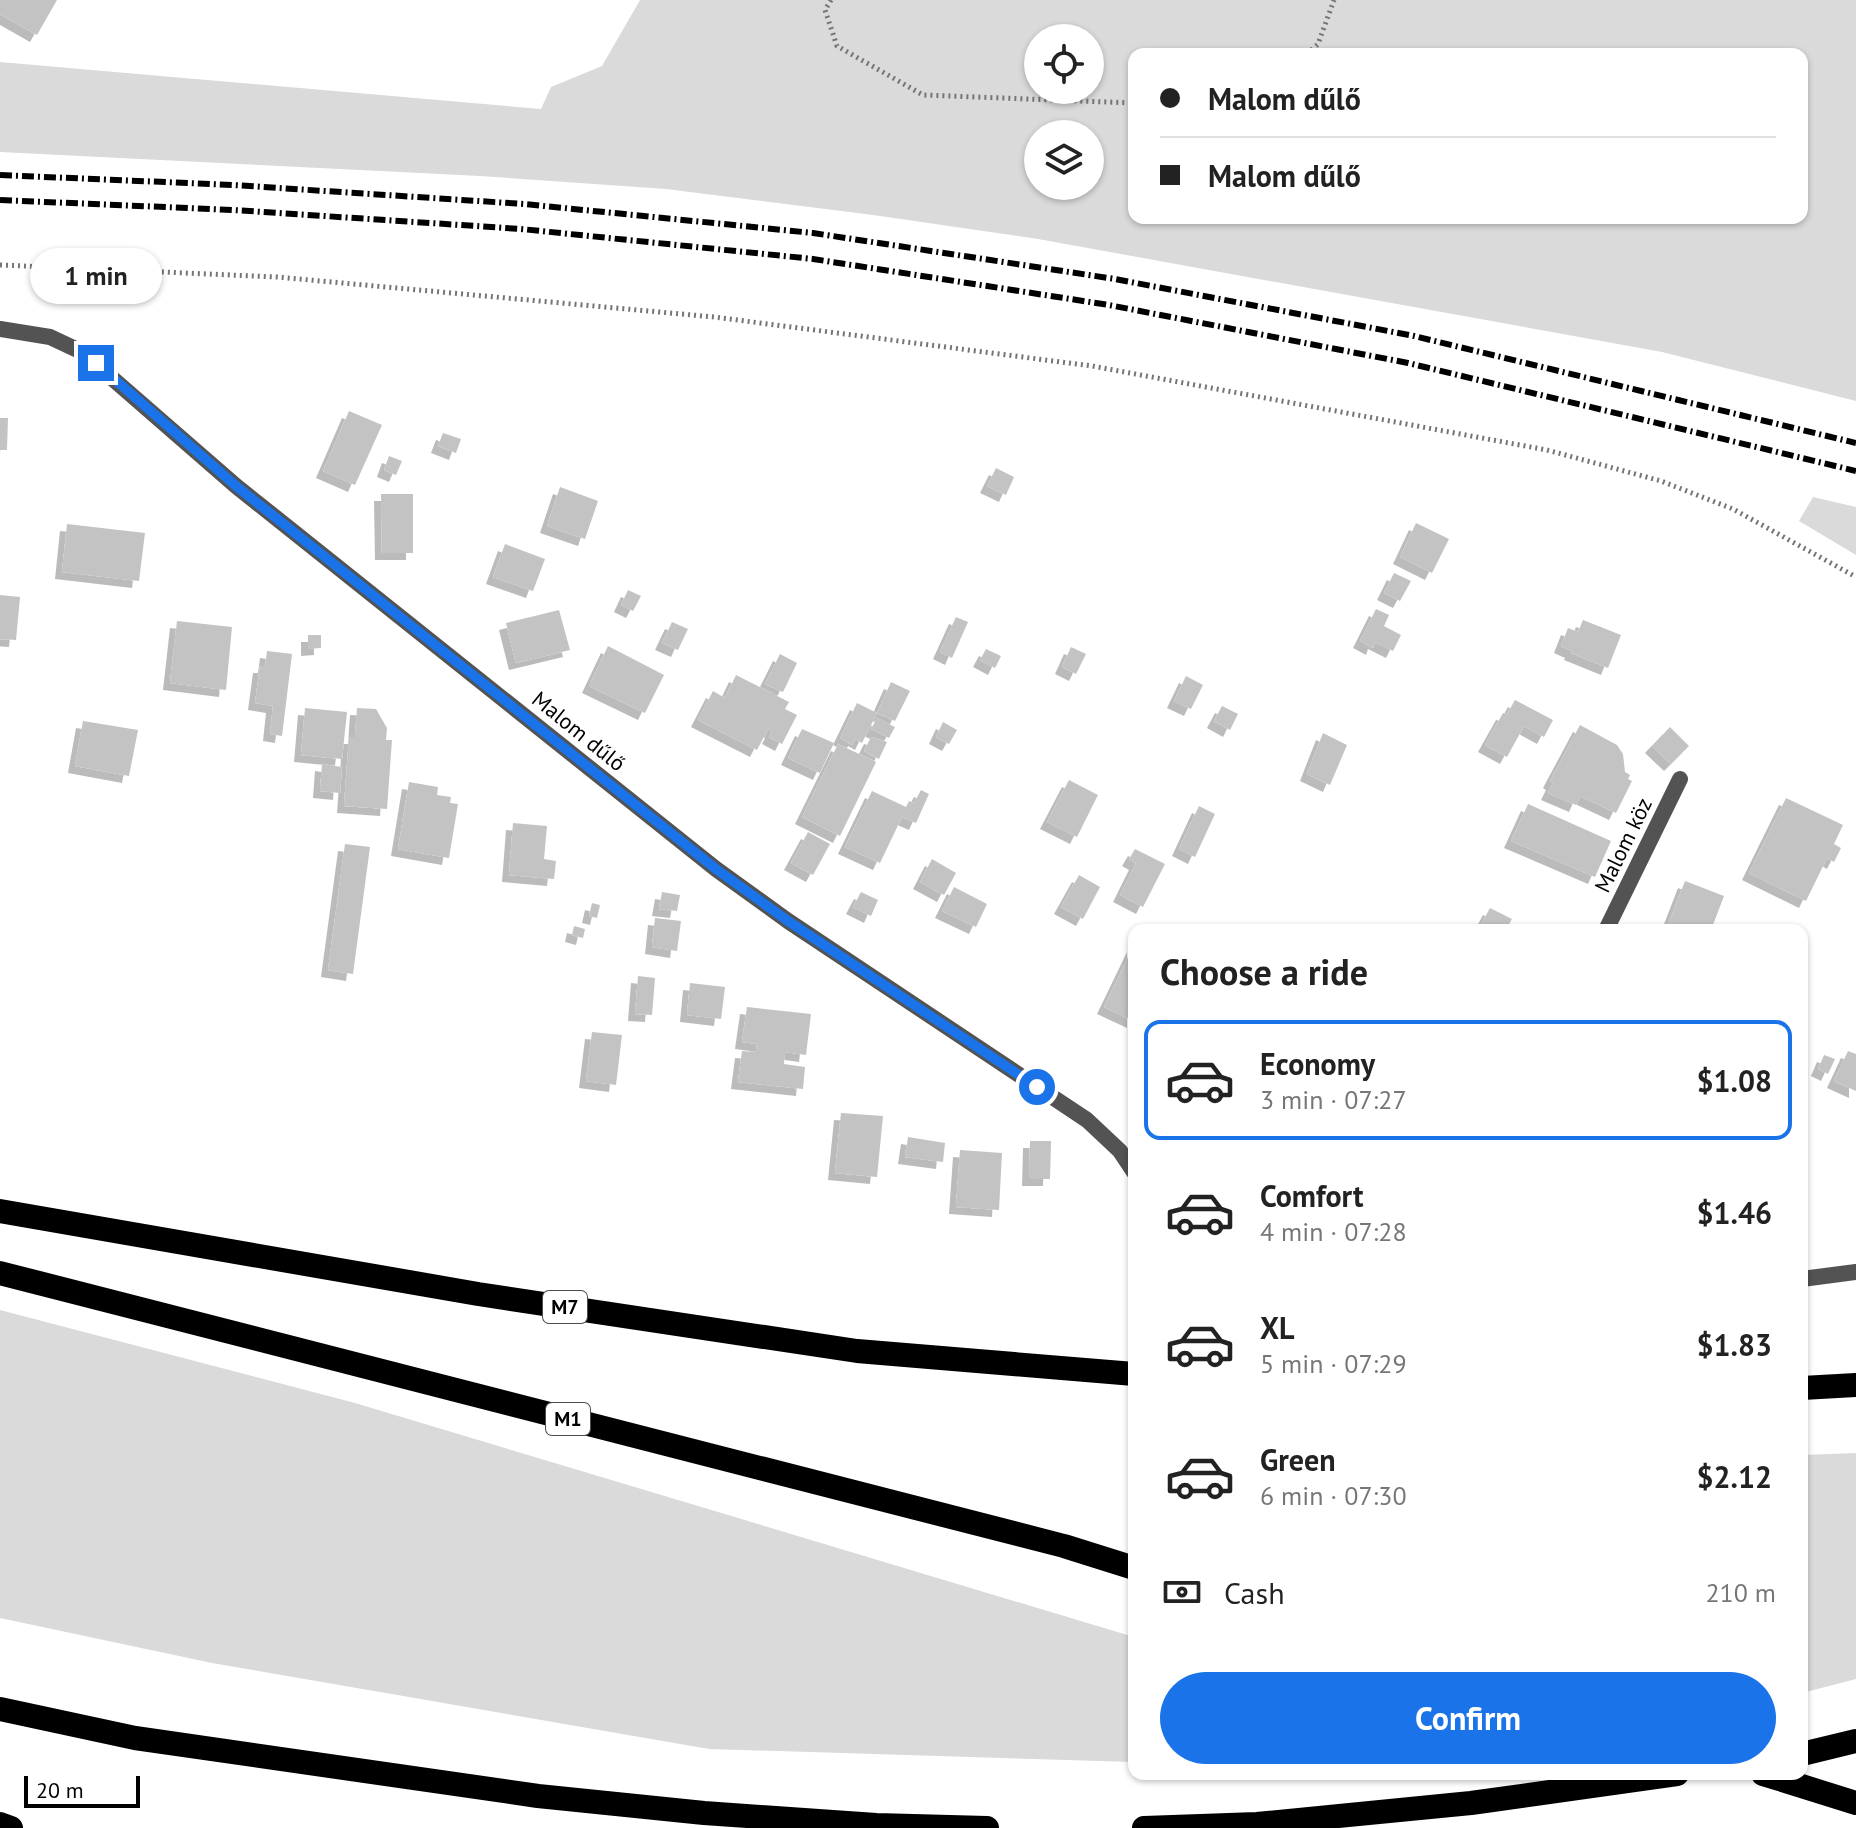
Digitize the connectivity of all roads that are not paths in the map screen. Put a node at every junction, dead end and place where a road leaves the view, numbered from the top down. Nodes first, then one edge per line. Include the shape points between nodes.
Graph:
1 (0, 329) edge
2 (1680, 779) dead end
3 (1609, 924) edge
4 (1128, 1163) edge
5 (0, 1211) edge
6 (1856, 1272) edge
7 (0, 1273) edge
8 (1808, 1278) edge
9 (1128, 1374) edge
10 (1856, 1385) edge
11 (1808, 1388) edge
12 (1128, 1566) edge
13 (0, 1709) edge
14 (1856, 1741) edge
15 (1808, 1753) edge
16 (1634, 1780) edge
17 (1782, 1780) edge
18 (1856, 1803) edge
19 (0, 1824) edge
20 (11, 1828) edge
21 (987, 1828) edge
22 (1144, 1828) edge

1 - 4 street, Malom dűlő via 50,337 82,352 236,486 716,869 1087,1120
2 - 3 street, Malom köz
5 - 9 highway, M7 via 478,1294 857,1351
6 - 8 street
7 - 12 highway, M1
10 - 11 highway
13 - 21 highway via 135,1738 538,1796 704,1813
14 - 15 highway
16 - 22 highway via 1272,1823
17 - 18 highway
19 - 20 highway

